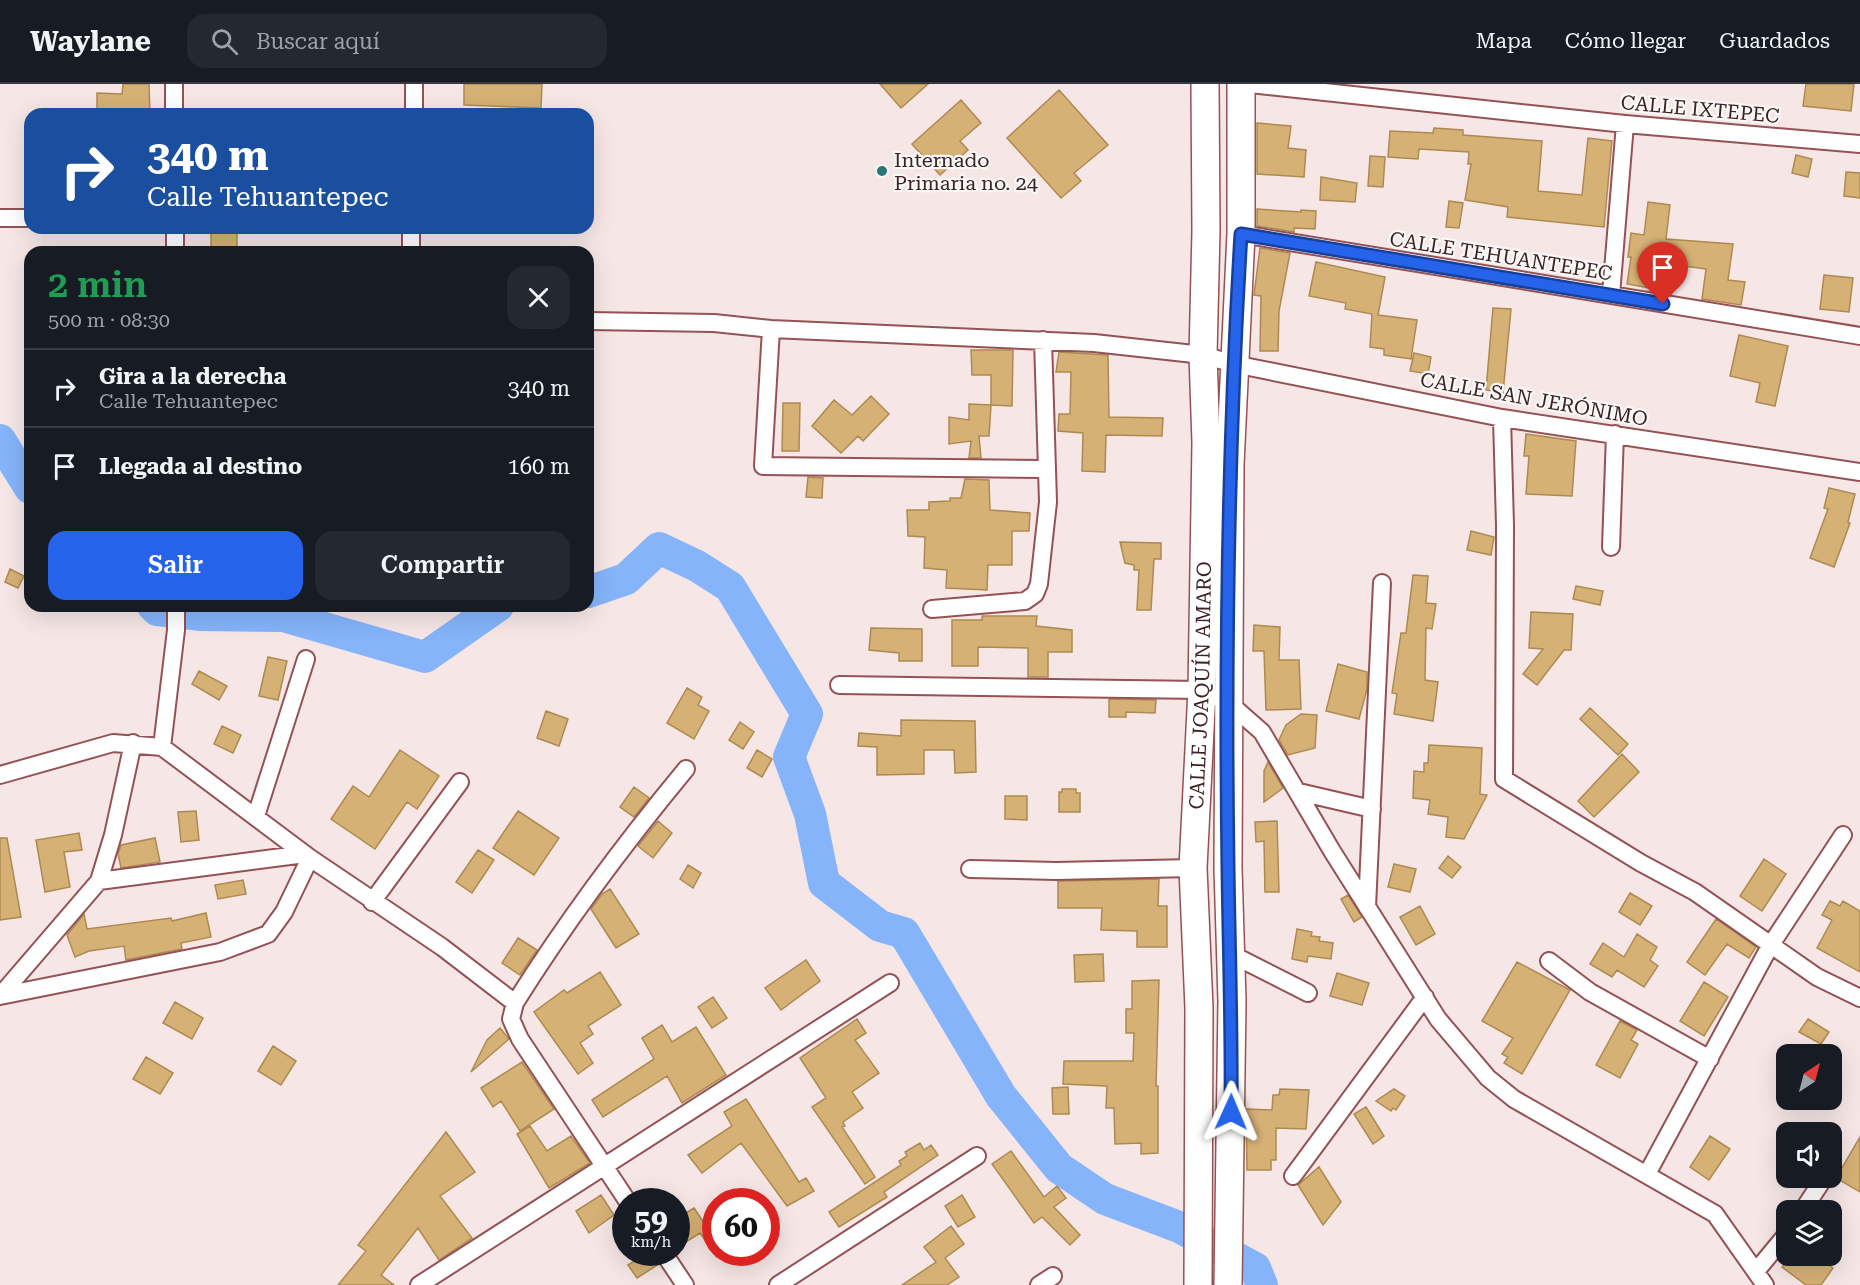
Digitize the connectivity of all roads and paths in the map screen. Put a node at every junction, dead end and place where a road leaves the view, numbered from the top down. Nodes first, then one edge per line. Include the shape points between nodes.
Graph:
1 (174, 84) edge
2 (414, 84) edge
3 (1205, 84) edge
4 (1240, 84) edge
5 (1250, 84) edge
6 (174, 108) edge
7 (414, 108) edge
8 (1625, 124) junction
9 (1860, 144) edge
10 (0, 218) edge
11 (24, 218) edge
12 (1241, 234) junction
13 (1611, 296) junction
14 (594, 321) edge
15 (771, 329) junction
16 (1860, 336) edge
17 (1043, 340) junction
18 (1203, 355) junction
19 (1234, 364) junction
20 (1502, 418) junction
21 (1615, 435) junction
22 (1046, 469) junction
23 (1860, 472) edge
24 (1611, 547) dead end
25 (1382, 583) dead end
26 (932, 609) dead end
27 (176, 612) edge
28 (306, 659) dead end
29 (839, 685) dead end
30 (1202, 690) junction
31 (1229, 703) junction
32 (133, 743) junction
33 (162, 747) junction
34 (686, 769) dead end
35 (0, 775) edge
36 (460, 782) dead end
37 (1299, 792) junction
38 (1372, 809) junction
39 (256, 816) junction
40 (1843, 835) dead end
41 (308, 856) junction
42 (1193, 868) junction
43 (970, 869) dead end
44 (99, 880) junction
45 (372, 902) junction
46 (1367, 907) junction
47 (1770, 946) junction
48 (1231, 954) junction
49 (1549, 962) dead end
50 (890, 983) dead end
51 (1308, 993) dead end
52 (0, 996) edge
53 (1425, 997) junction
54 (1860, 998) edge
55 (514, 1003) junction
56 (1710, 1059) junction
57 (977, 1156) dead end
58 (605, 1166) junction
59 (1647, 1174) junction
60 (1293, 1176) dead end
61 (619, 1188) edge
62 (1776, 1247) edge
63 (672, 1266) edge
64 (1756, 1270) junction
65 (1229, 1272) edge
66 (1198, 1273) edge
67 (1053, 1276) dead end
68 (419, 1285) edge
69 (685, 1285) edge
70 (778, 1285) edge
71 (1039, 1285) edge
72 (1765, 1285) edge

1 - 6 street
2 - 7 street
3 - 18 main road, CALLE JOAQUÍN AMARO
4 - 12 main road, CALLE JOAQUÍN AMARO
5 - 8 street, CALLE IXTEPEC
8 - 9 street, CALLE IXTEPEC
8 - 13 street
10 - 11 street
12 - 13 street, CALLE TEHUANTEPEC
12 - 19 main road, CALLE JOAQUÍN AMARO
13 - 16 street, CALLE TEHUANTEPEC
14 - 15 street, CALLE SAN JERÓNIMO via 714,323
15 - 17 street, CALLE SAN JERÓNIMO
15 - 22 street via 763,466
17 - 18 street, CALLE SAN JERÓNIMO
17 - 22 street
18 - 19 street, CALLE SAN JERÓNIMO
18 - 30 main road, CALLE JOAQUÍN AMARO via 1206,443
19 - 20 street, CALLE SAN JERÓNIMO
19 - 31 main road, CALLE JOAQUÍN AMARO
20 - 21 street, CALLE SAN JERÓNIMO
20 - 47 street via 1504,779 1695,892
21 - 23 street, CALLE SAN JERÓNIMO
21 - 24 street
22 - 26 street via 1045,540 1035,594 1025,601
25 - 38 street
27 - 33 street
28 - 39 street
29 - 30 street
30 - 31 street
30 - 42 main road, CALLE JOAQUÍN AMARO
31 - 37 street via 1262,732
31 - 48 main road, CALLE JOAQUÍN AMARO
32 - 33 street
32 - 35 street via 113,743
32 - 44 street
33 - 39 street
34 - 55 street via 619,850
36 - 45 street
37 - 38 street
37 - 46 street
38 - 46 street
39 - 41 street
40 - 47 street
41 - 44 street
41 - 45 street
41 - 52 street via 284,912 268,934 220,952
42 - 43 street
42 - 66 main road, CALLE JOAQUÍN AMARO via 1199,1008
44 - 52 street
45 - 55 street via 442,947
46 - 53 street
47 - 54 street via 1817,977
47 - 56 street
48 - 51 street
48 - 65 main road, CALLE JOAQUÍN AMARO
49 - 56 street via 1577,984
50 - 58 street
53 - 59 street via 1438,1019 1488,1078 1514,1099
53 - 60 street
55 - 58 street via 511,1019 520,1039
56 - 59 street
57 - 70 street
58 - 61 street
58 - 68 street
59 - 64 street via 1715,1214
62 - 64 street
63 - 69 street
64 - 72 street
67 - 71 street

